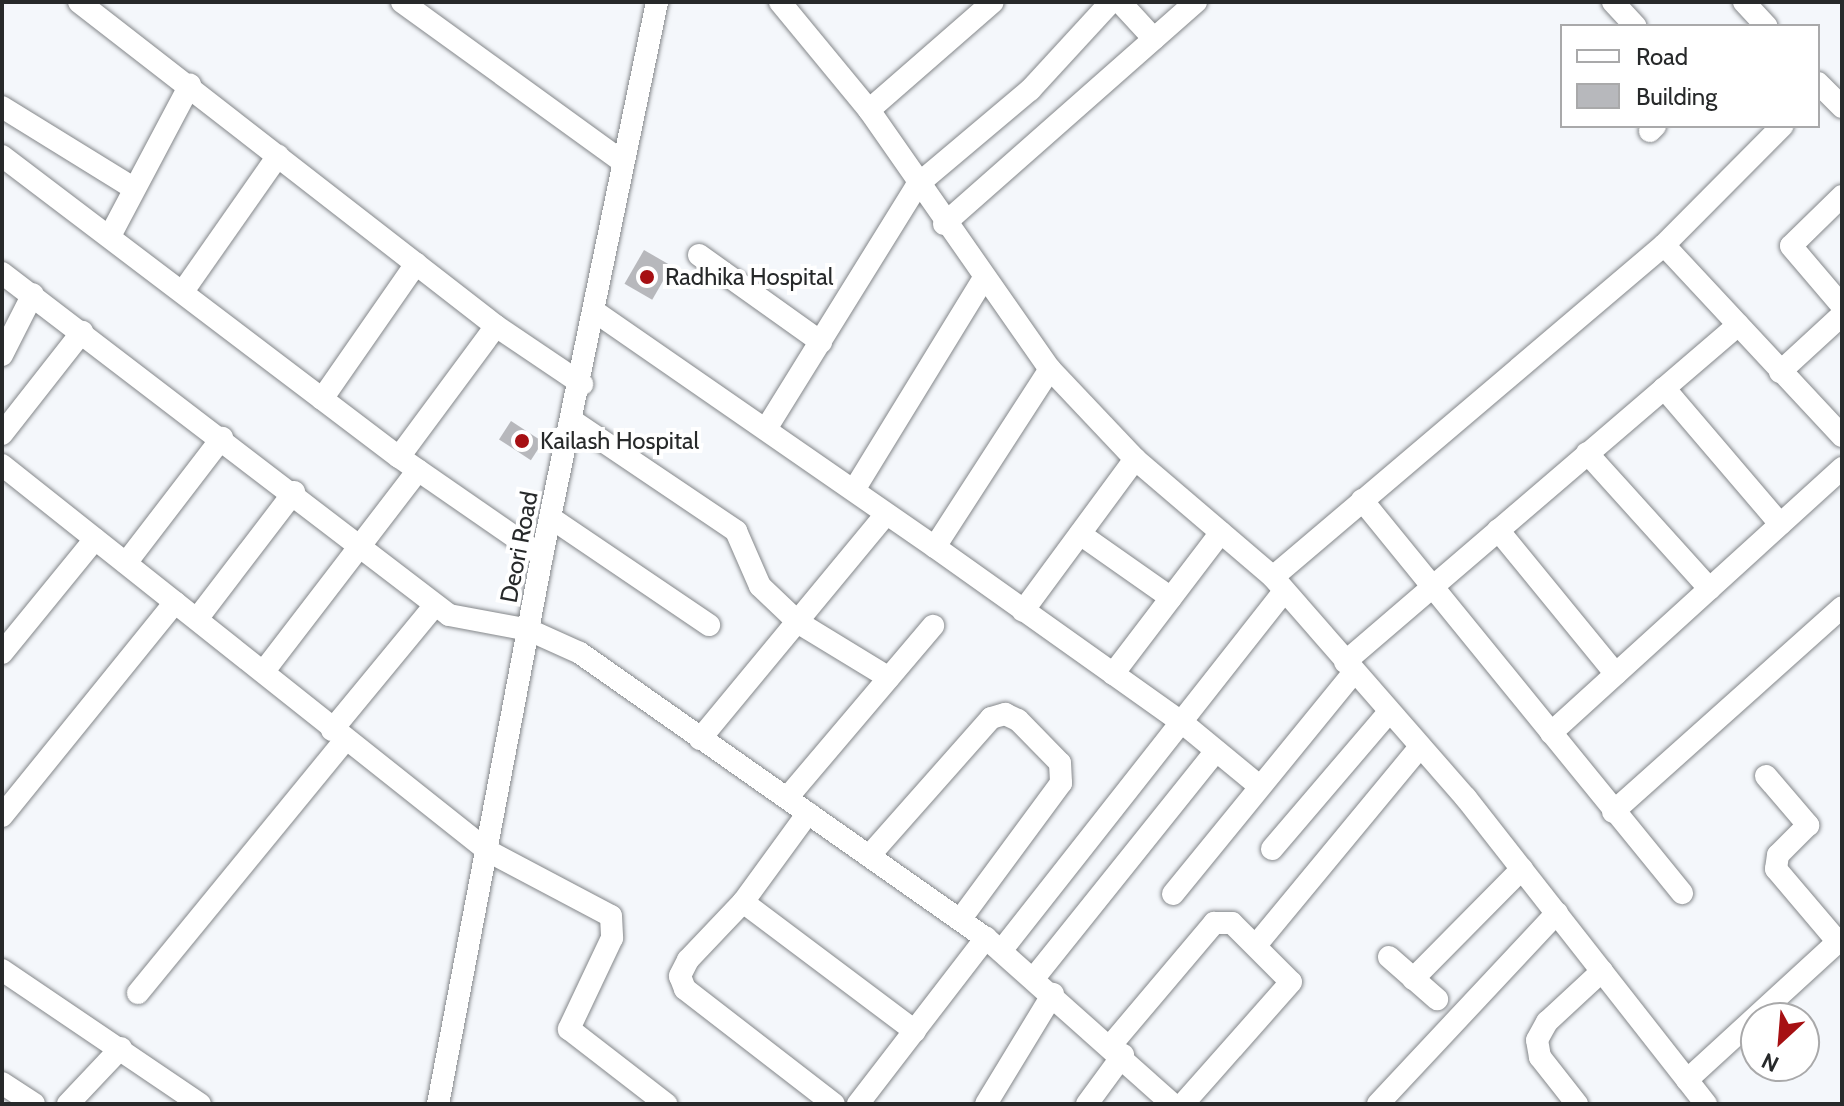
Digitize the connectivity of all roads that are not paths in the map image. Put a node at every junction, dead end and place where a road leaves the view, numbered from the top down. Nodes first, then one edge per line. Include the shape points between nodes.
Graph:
1 (79, 2) edge
2 (402, 2) edge
3 (657, 2) edge
4 (780, 2) edge
5 (993, 2) edge
6 (1111, 2) edge
7 (1120, 2) edge
8 (1196, 2) edge
9 (1613, 2) edge
10 (1744, 2) edge
11 (1633, 24) edge
12 (1764, 24) edge
13 (1154, 39) junction
14 (190, 85) junction
15 (2, 107) edge
16 (869, 110) junction
17 (1780, 128) edge
18 (2, 156) edge
19 (278, 156) junction
20 (623, 162) junction
21 (917, 185) junction
22 (133, 188) junction
23 (1842, 196) edge
24 (944, 224) junction
25 (111, 234) junction
26 (1664, 245) junction
27 (699, 255) dead end
28 (416, 264) junction
29 (2, 273) edge
30 (984, 278) junction
31 (184, 290) junction
32 (33, 294) junction
33 (1842, 306) edge
34 (594, 311) junction
35 (1842, 315) edge
36 (1738, 325) junction
37 (496, 326) junction
38 (82, 332) junction
39 (821, 342) junction
40 (2, 355) edge
41 (1050, 369) junction
42 (1780, 372) junction
43 (582, 384) junction
44 (1664, 388) junction
45 (322, 399) junction
46 (573, 421) junction
47 (766, 429) junction
48 (2, 434) edge
49 (1842, 436) edge
50 (222, 438) junction
51 (1587, 453) junction
52 (399, 457) junction
53 (1135, 459) junction
54 (2, 465) edge
55 (1842, 468) edge
56 (418, 470) junction
57 (854, 490) junction
58 (294, 492) junction
59 (1362, 500) junction
60 (886, 514) junction
61 (551, 518) junction
62 (1780, 524) junction
63 (1498, 530) junction
64 (1221, 532) junction
65 (1080, 534) junction
66 (95, 539) junction
67 (361, 547) junction
68 (935, 547) junction
69 (542, 556) junction
70 (126, 563) junction
71 (1279, 584) junction
72 (1437, 588) junction
73 (1710, 589) junction
74 (1171, 598) junction
75 (175, 602) junction
76 (435, 605) junction
77 (1842, 607) edge
78 (1023, 611) junction
79 (197, 619) junction
80 (799, 623) junction
81 (709, 625) dead end
82 (933, 626) dead end
83 (529, 630) junction
84 (2, 653) edge
85 (1350, 667) junction
86 (264, 671) junction
87 (1113, 674) junction
88 (1616, 674) junction
89 (889, 678) junction
90 (1389, 712) junction
91 (1184, 724) junction
92 (1551, 733) junction
93 (339, 735) junction
94 (700, 739) junction
95 (1419, 748) junction
96 (1216, 751) junction
97 (1766, 776) dead end
98 (1258, 785) junction
99 (787, 798) junction
100 (6, 803) edge
101 (1613, 812) junction
102 (808, 813) junction
103 (1272, 849) dead end
104 (488, 851) junction
105 (869, 856) junction
106 (1522, 869) junction
107 (1682, 893) dead end
108 (1173, 894) dead end
109 (743, 902) junction
110 (1557, 913) junction
111 (960, 920) junction
112 (1257, 944) junction
113 (994, 945) junction
114 (1839, 946) edge
115 (1389, 957) dead end
116 (2, 970) edge
117 (1602, 971) junction
118 (1034, 978) junction
119 (1413, 979) junction
120 (138, 993) dead end
121 (1053, 994) junction
122 (1437, 999) dead end
123 (915, 1031) junction
124 (121, 1048) junction
125 (1117, 1050) junction
126 (1687, 1080) junction
127 (2, 1083) edge
128 (1162, 1100) edge
129 (34, 1104) edge
130 (68, 1104) edge
131 (200, 1104) edge
132 (438, 1104) edge
133 (666, 1104) edge
134 (834, 1104) edge
135 (858, 1104) edge
136 (986, 1104) edge
137 (1087, 1104) edge
138 (1183, 1104) edge
139 (1378, 1104) edge
140 (1577, 1104) edge
141 (1706, 1104) edge

1 - 14 street
2 - 20 street
3 - 20 street, Deori Road
4 - 16 street
5 - 16 street
6 - 21 street via 1030,90
7 - 13 street
8 - 13 street
9 - 11 street
10 - 12 street
13 - 24 street
14 - 19 street
14 - 22 street
15 - 22 street
16 - 21 street
17 - 26 street
18 - 25 street
19 - 28 street
19 - 31 street
20 - 34 street, Deori Road
21 - 24 street
21 - 39 street
22 - 25 street
23 - 33 street via 1791,249
24 - 30 street
25 - 31 street
26 - 36 street
26 - 59 street
27 - 39 street
28 - 37 street
28 - 45 street
29 - 32 street
30 - 41 street
30 - 57 street
31 - 45 street
32 - 38 street
32 - 40 street
34 - 43 street, Deori Road
34 - 47 street
35 - 42 street
36 - 42 street
36 - 44 street
37 - 43 street
37 - 52 street
38 - 48 street
38 - 50 street
39 - 47 street
41 - 53 street
41 - 68 street
42 - 49 street
43 - 46 street, Deori Road
44 - 51 street
44 - 62 street
45 - 52 street
46 - 61 street, Deori Road
46 - 80 street via 736,531 753,578
47 - 57 street
50 - 58 street
50 - 70 street
51 - 63 street
51 - 73 street
52 - 56 street
53 - 64 street
53 - 65 street
54 - 66 street
55 - 62 street
56 - 67 street
56 - 69 street
57 - 60 street
58 - 67 street
58 - 79 street
59 - 71 street
59 - 72 street
60 - 68 street
60 - 80 street
61 - 69 street, Deori Road
61 - 81 street
62 - 73 street
63 - 72 street
63 - 88 street
64 - 71 street
64 - 74 street
65 - 74 street
65 - 78 street
66 - 70 street
66 - 84 street
67 - 76 street
67 - 86 street
68 - 78 street
69 - 83 street, Deori Road
70 - 75 street
71 - 85 street
71 - 91 street
72 - 85 street
72 - 92 street
73 - 88 street
74 - 87 street
75 - 79 street
75 - 100 street
76 - 83 street via 479,625
76 - 93 street
77 - 101 street
78 - 87 street
79 - 86 street
80 - 89 street
80 - 94 street
82 - 89 street
83 - 94 street via 580,653
83 - 104 street, Deori Road
85 - 90 street
85 - 98 street
86 - 93 street
87 - 91 street
88 - 92 street
89 - 99 street
90 - 95 street
90 - 103 street
91 - 96 street
91 - 113 street
92 - 101 street
93 - 104 street
93 - 120 street
94 - 99 street
95 - 106 street
95 - 112 street
96 - 98 street
96 - 118 street
97 - 114 street via 1808,825 1778,855 1776,869
98 - 108 street
99 - 102 street
101 - 107 street
102 - 105 street
102 - 109 street
104 - 132 street, Deori Road
104 - 133 street via 611,916 612,938 569,1029
105 - 111 street
105 - 111 street via 991,718 1005,714 1018,720 1060,763 1061,783
106 - 110 street
106 - 119 street
109 - 123 street
109 - 134 street via 688,960 680,976 685,989
110 - 117 street
110 - 139 street
111 - 113 street
112 - 125 street via 1232,923 1214,923
112 - 138 street via 1288,975 1289,989
113 - 118 street
113 - 123 street
114 - 126 street
115 - 119 street
116 - 124 street
117 - 126 street
117 - 140 street via 1547,1022 1537,1040 1540,1057
118 - 121 street
119 - 122 street
121 - 125 street
121 - 136 street
123 - 135 street
124 - 130 street
124 - 131 street
125 - 128 street
125 - 137 street
126 - 141 street
127 - 129 street

